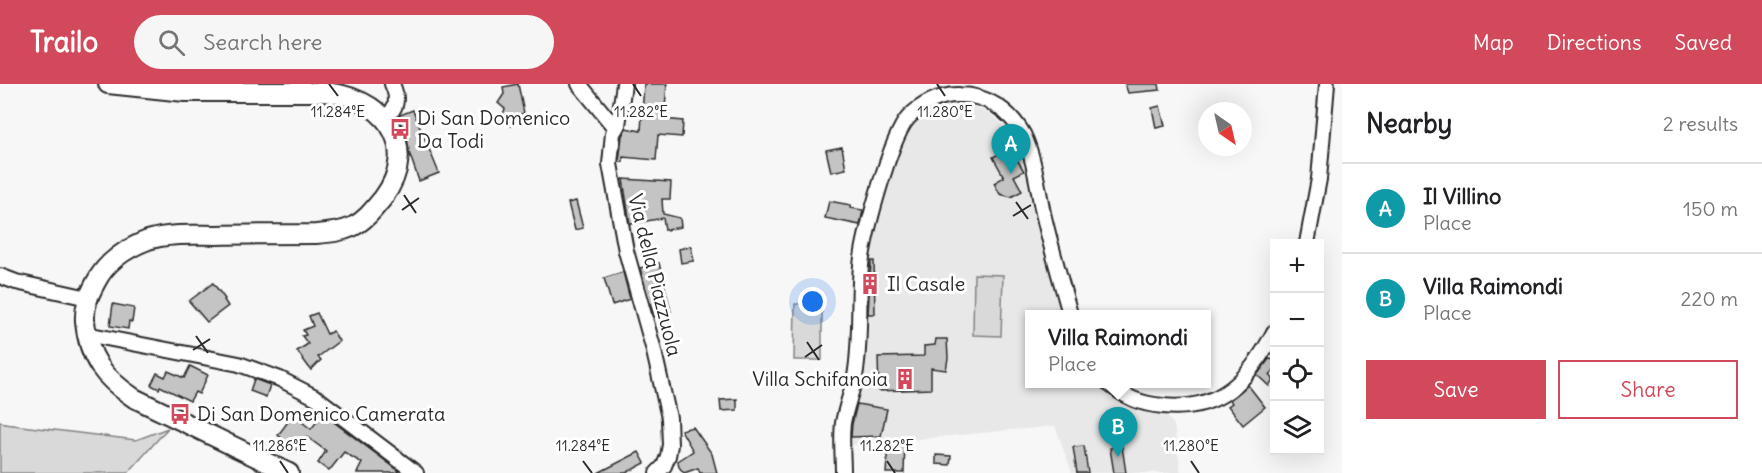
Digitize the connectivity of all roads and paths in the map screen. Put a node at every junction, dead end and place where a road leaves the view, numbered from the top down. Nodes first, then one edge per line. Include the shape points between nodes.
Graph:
1 (108, 84) edge
2 (392, 84) edge
3 (579, 84) edge
4 (624, 84) edge
5 (1327, 84) edge
6 (384, 119) junction
7 (618, 124) junction
8 (1308, 239) edge
9 (0, 276) edge
10 (88, 298) junction
11 (1069, 310) edge
12 (86, 334) junction
13 (1270, 341) edge
14 (1114, 388) edge
15 (289, 473) edge
16 (416, 473) edge
17 (657, 473) edge
18 (843, 473) edge

1 - 6 main road via 185,92 343,93 365,103
2 - 6 street via 397,102
3 - 7 street via 611,123
4 - 7 street, Via della Piazzuola
5 - 8 street via 1319,179
6 - 10 main road via 397,144 393,183 368,216 354,226 337,232 184,235 150,240 128,249 110,263
7 - 17 street, Via della Piazzuola via 613,133 610,164 614,189 669,418 668,456
9 - 10 street
10 - 12 main road
11 - 18 street via 1029,151 1013,120 996,105 969,95 945,96 917,110 904,124 888,160 861,263 856,371 843,424
12 - 15 main road via 93,357 104,374 125,393
12 - 16 street via 239,364 280,379 316,398
13 - 14 street via 1240,382 1226,394 1199,405 1177,408 1145,404

